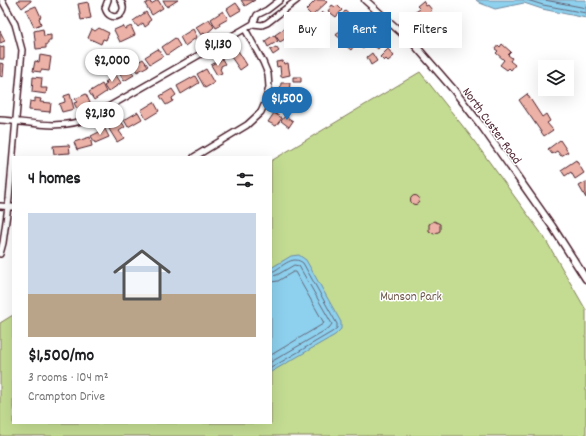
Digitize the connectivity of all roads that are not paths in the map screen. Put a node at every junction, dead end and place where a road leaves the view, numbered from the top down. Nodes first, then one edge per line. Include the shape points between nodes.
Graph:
1 (2, 0) edge
2 (108, 0) edge
3 (280, 0) edge
4 (297, 0) edge
5 (365, 0) edge
6 (123, 1) edge
7 (253, 24) junction
8 (246, 28) junction
9 (0, 120) edge
10 (16, 120) junction
11 (14, 156) edge
12 (196, 156) edge
13 (12, 178) edge
14 (0, 206) edge
15 (10, 207) edge
16 (0, 254) edge
17 (586, 278) edge

1 - 10 street via 15,24 22,50
2 - 6 street via 104,8 107,14 113,17 119,16 123,11
3 - 7 street via 257,15
4 - 7 street via 267,23
5 - 17 street, North Custer Road via 414,44 453,89 552,226
7 - 8 street
8 - 10 street via 80,122 59,125
8 - 12 street via 268,74 266,103 261,112 247,125
9 - 10 street
10 - 11 street
13 - 15 street
14 - 15 street
15 - 16 street

